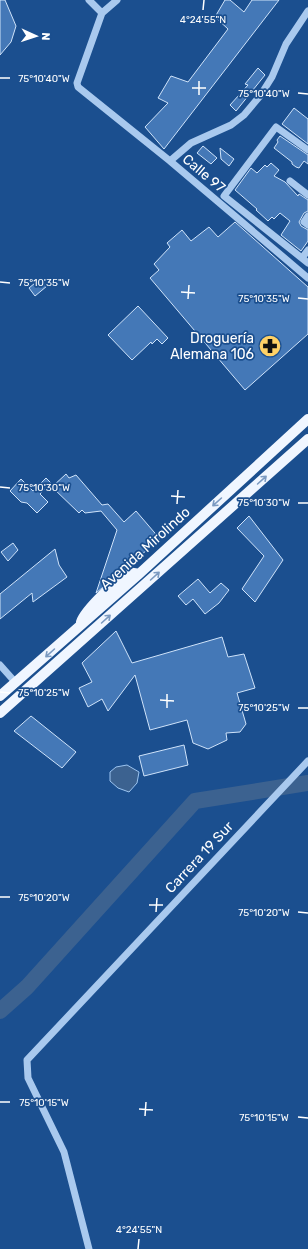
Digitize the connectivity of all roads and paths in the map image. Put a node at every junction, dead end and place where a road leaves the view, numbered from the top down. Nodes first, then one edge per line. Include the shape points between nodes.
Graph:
1 (89, 0) edge
2 (117, 0) edge
3 (308, 11) edge
4 (102, 13) junction
5 (308, 150) edge
6 (170, 161) junction
7 (290, 181) dead end
8 (308, 195) edge
9 (308, 216) edge
10 (308, 225) edge
11 (308, 250) edge
12 (302, 258) junction
13 (308, 263) edge
14 (308, 278) edge
15 (308, 419) edge
16 (308, 439) edge
17 (79, 627) junction
18 (87, 636) junction
19 (0, 665) edge
20 (16, 683) junction
21 (0, 696) edge
22 (0, 713) edge
23 (308, 761) edge
24 (90, 1249) edge

1 - 4 street
2 - 4 street
3 - 6 street via 286,44 260,96 244,115 231,125 191,143
4 - 6 street, Calle 97 via 77,83 81,90
5 - 12 street via 276,127 224,196
6 - 14 street, Calle 97
7 - 8 street
9 - 10 street via 304,222
11 - 12 street
12 - 13 street
15 -> 17 main road, Avenida Mirolindo via 139,574 130,573 89,608
18 -> 16 main road, Avenida Mirolindo
17 - 18 main road
17 -> 20 main road
18 - 22 main road, Avenida Mirolindo
19 - 20 street
20 - 21 main road
23 - 24 street, Carrera 19 Sur via 27,1060 28,1078 64,1152

